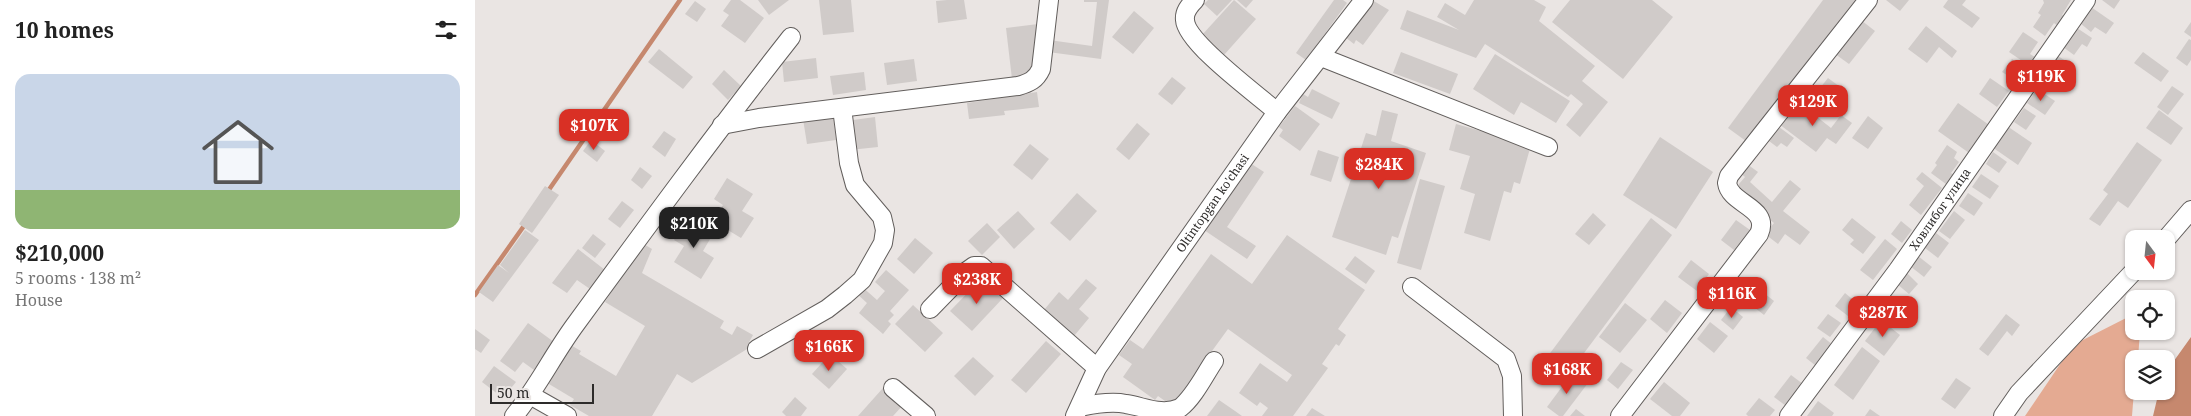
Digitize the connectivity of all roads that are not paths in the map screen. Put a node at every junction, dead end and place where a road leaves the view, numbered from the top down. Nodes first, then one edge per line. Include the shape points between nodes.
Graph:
1 (1049, 0) edge
2 (1195, 0) edge
3 (1364, 0) edge
4 (1868, 0) edge
5 (2083, 1) edge
6 (791, 37) dead end
7 (1321, 57) junction
8 (842, 108) junction
9 (1277, 112) junction
10 (721, 125) junction
11 (1548, 147) dead end
12 (2191, 210) edge
13 (2174, 230) edge
14 (2126, 280) edge
15 (1412, 287) dead end
16 (930, 309) dead end
17 (757, 349) dead end
18 (1214, 361) dead end
19 (1097, 368) junction
20 (893, 388) dead end
21 (530, 395) junction
22 (1077, 412) edge
23 (513, 416) edge
24 (567, 416) edge
25 (926, 416) edge
26 (1513, 416) edge
27 (1619, 416) edge
28 (1789, 416) edge
29 (2003, 416) edge

1 - 8 street via 1041,69 1031,82
2 - 9 street via 1186,12 1185,21 1195,41
3 - 7 street, Oltintopgan ko'chasi
4 - 27 street via 1729,176 1727,183 1731,193 1761,219 1759,234
5 - 28 street, Ховлибог улица via 1898,270
6 - 10 street
7 - 9 street, Oltintopgan ko'chasi
7 - 11 street
8 - 10 street
8 - 17 street via 855,185 882,217 883,243 862,280 845,295 827,309
9 - 19 street, Oltintopgan ko'chasi
10 - 21 street via 557,349
12 - 13 street
14 - 29 street via 2019,394
15 - 26 street via 1507,359 1512,376
16 - 19 street via 967,271 981,266
18 - 22 street via 1182,406 1169,414 1154,414 1125,404 1101,403
19 - 22 street, Oltintopgan ko'chasi
20 - 25 street
21 - 23 street
21 - 24 street

